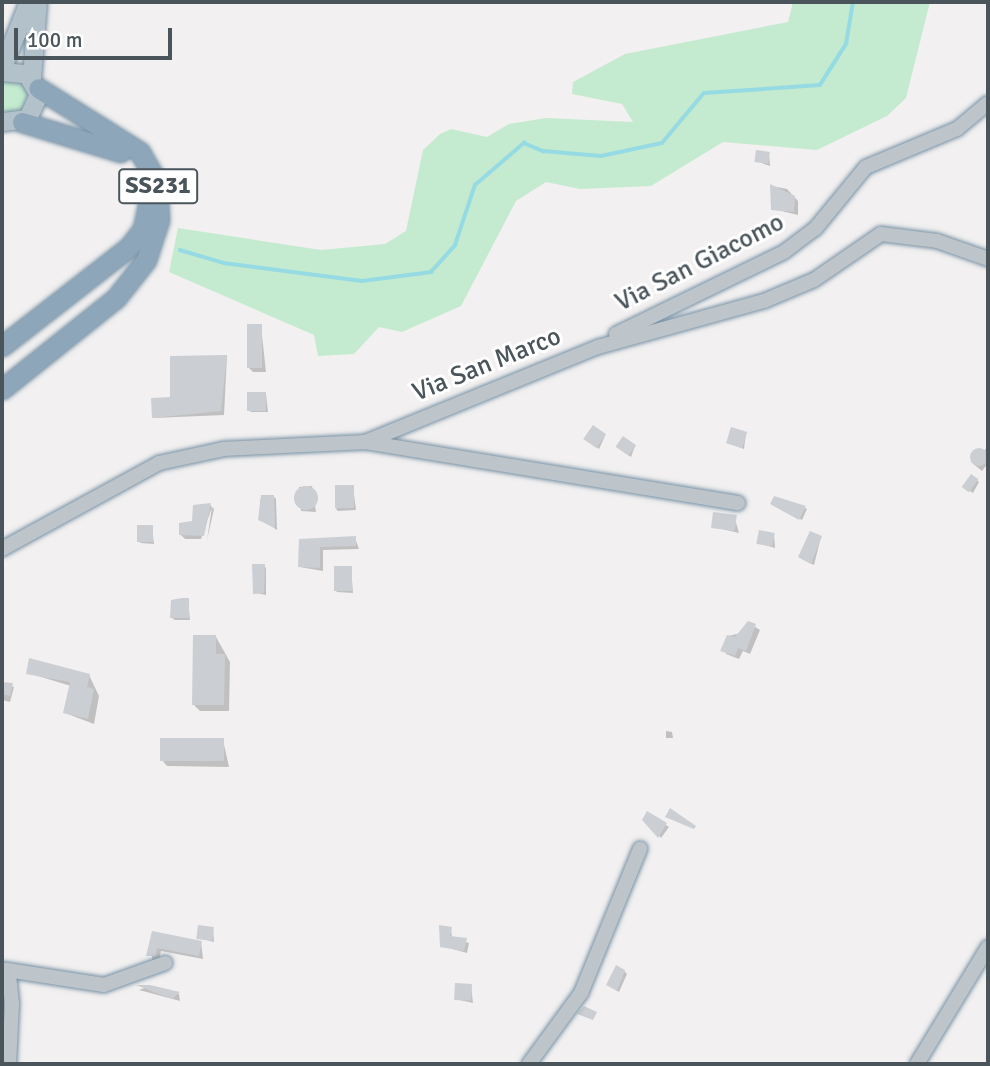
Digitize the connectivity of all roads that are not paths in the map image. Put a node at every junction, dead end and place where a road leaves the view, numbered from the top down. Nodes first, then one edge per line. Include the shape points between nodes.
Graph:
1 (29, 2) edge
2 (38, 2) edge
3 (2, 71) edge
4 (35, 83) junction
5 (988, 103) edge
6 (9, 126) edge
7 (988, 259) edge
8 (2, 346) edge
9 (598, 347) junction
10 (2, 389) edge
11 (365, 442) junction
12 (738, 503) dead end
13 (2, 548) edge
14 (640, 849) dead end
15 (988, 947) edge
16 (164, 963) dead end
17 (5, 970) edge
18 (9, 1064) edge
19 (529, 1064) edge
20 (917, 1064) edge

1 - 3 main road, SS231
2 - 4 main road, SS231
3 - 4 main road, SS231
4 - 6 main road, SS231 via 37,108
4 - 10 highway, SS231 via 140,152 157,182 159,220 146,260 116,298
5 - 9 street, Via San Giacomo via 957,129 866,167 815,229 784,252
6 - 8 highway, SS231 via 118,150 143,175 149,209 129,247
7 - 9 street, Via San Marco via 937,241 881,234 814,280 764,301
9 - 11 street, Via San Marco
11 - 12 street
11 - 13 street, Via San Marco via 225,449 159,463
14 - 19 street via 580,993
15 - 20 street
16 - 17 street via 104,985
17 - 18 street

